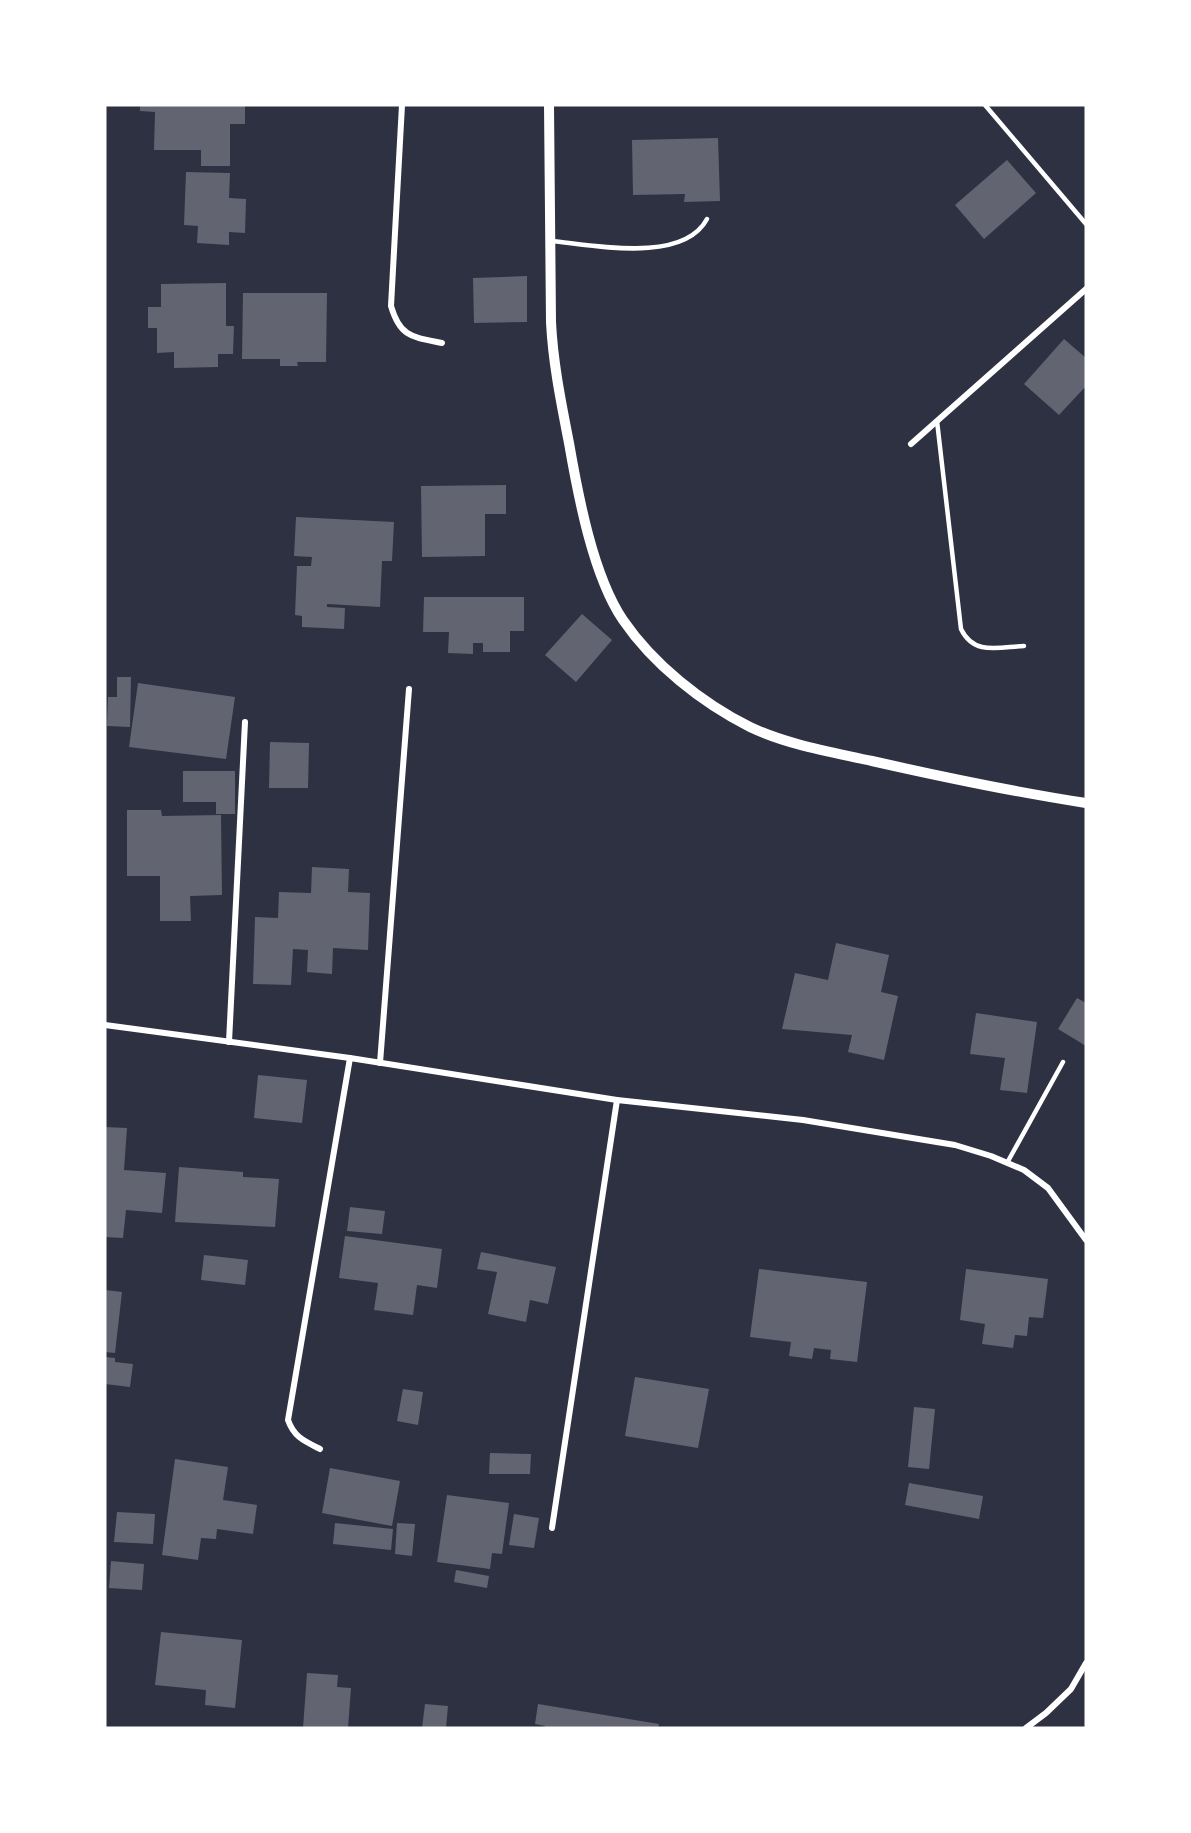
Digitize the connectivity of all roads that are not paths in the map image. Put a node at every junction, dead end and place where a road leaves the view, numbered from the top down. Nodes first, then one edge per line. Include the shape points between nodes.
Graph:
1 (402, 105) edge
2 (549, 105) edge
3 (985, 105) edge
4 (707, 219) dead end
5 (1086, 224) edge
6 (549, 240) junction
7 (1086, 289) edge
8 (442, 343) dead end
9 (937, 421) junction
10 (911, 444) dead end
11 (1024, 646) dead end
12 (409, 689) dead end
13 (244, 722) dead end
14 (1086, 803) edge
15 (105, 1025) edge
16 (230, 1042) junction
17 (350, 1058) junction
18 (1063, 1062) dead end
19 (380, 1063) junction
20 (617, 1100) junction
21 (1007, 1163) junction
22 (1086, 1240) edge
23 (320, 1449) dead end
24 (552, 1528) dead end
25 (1086, 1663) edge
26 (1026, 1728) edge

1 - 8 street via 391,306 402,330
2 - 6 street
3 - 5 lane
4 - 6 lane via 702,230 668,247 638,249
6 - 14 street via 553,352 584,512 604,580 622,618 648,653 721,709 750,727 781,739 935,775
7 - 9 street
9 - 10 street
9 - 11 lane via 961,629 973,645 981,648
12 - 19 street
13 - 16 street
15 - 16 street
16 - 17 street
17 - 19 street
17 - 23 street via 288,1420 292,1432
18 - 21 lane
19 - 20 street
20 - 21 street via 803,1120 955,1145
20 - 24 street
21 - 22 street via 1048,1188
25 - 26 street via 1071,1689

